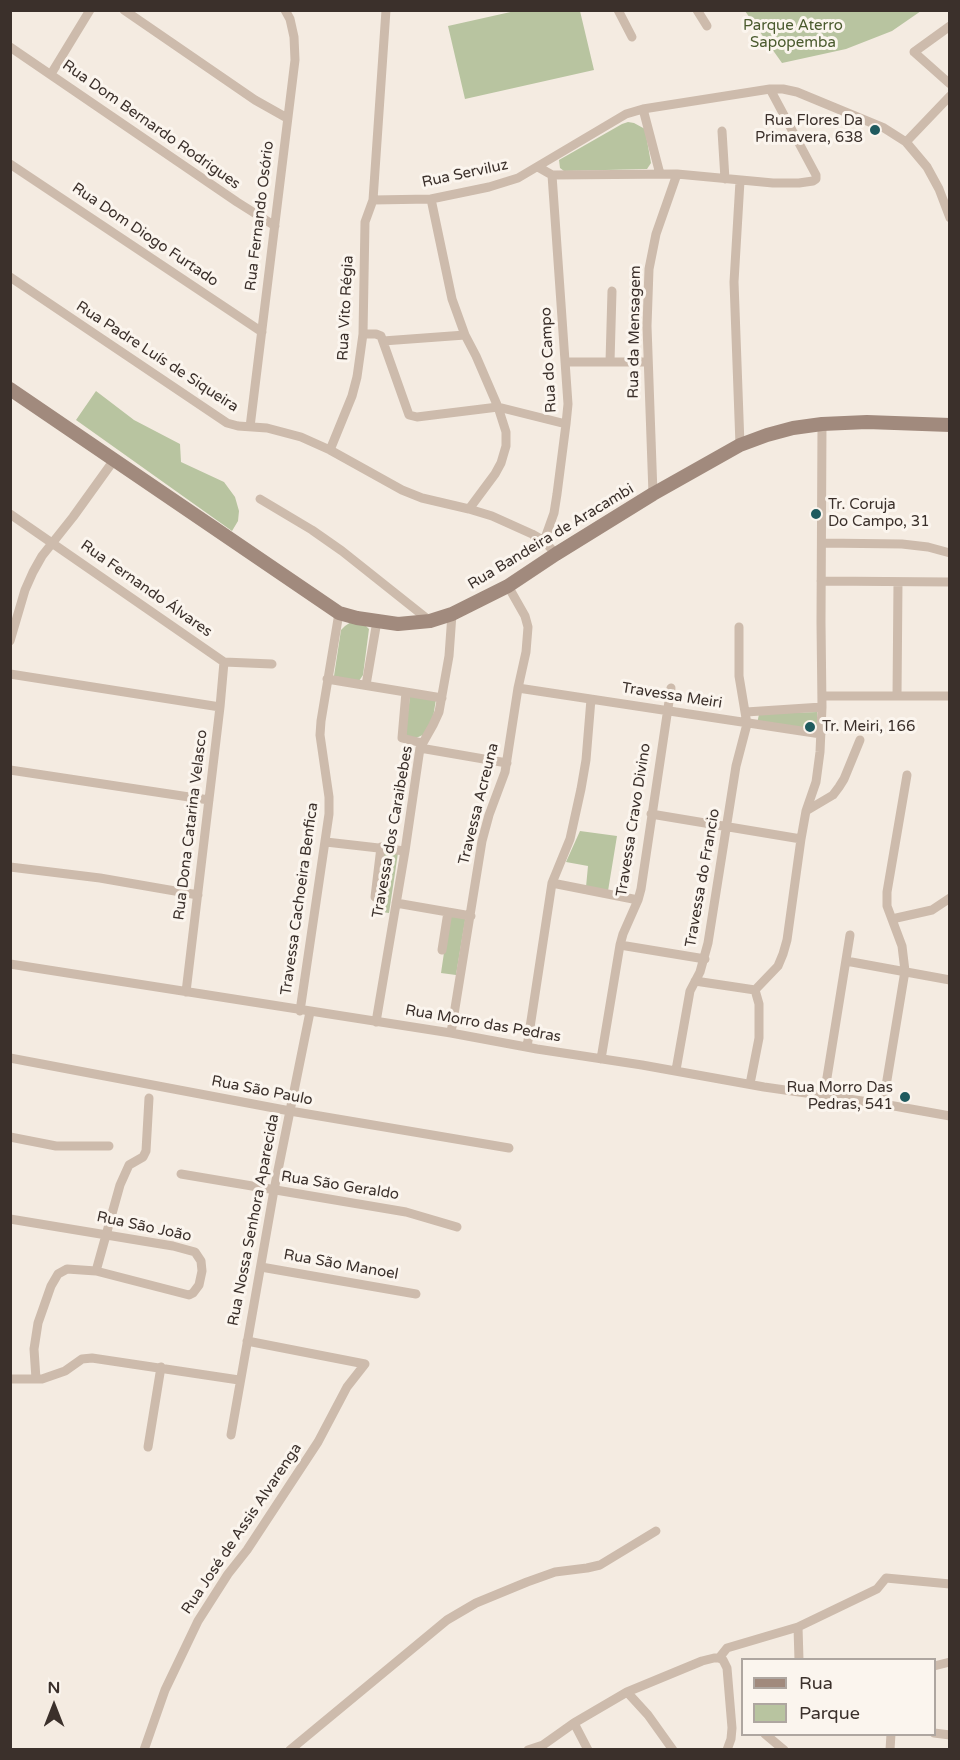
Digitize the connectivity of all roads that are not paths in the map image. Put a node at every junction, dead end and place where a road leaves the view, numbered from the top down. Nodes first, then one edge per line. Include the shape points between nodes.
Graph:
1 (90, 10) edge
2 (124, 10) edge
3 (285, 10) edge
4 (386, 10) edge
5 (618, 10) edge
6 (697, 10) edge
7 (707, 26) dead end
8 (950, 26) edge
9 (632, 37) dead end
10 (10, 47) edge
11 (51, 74) junction
12 (950, 84) edge
13 (770, 89) junction
14 (950, 96) edge
15 (643, 109) junction
16 (287, 118) junction
17 (722, 131) dead end
18 (906, 142) junction
19 (10, 164) edge
20 (538, 167) junction
21 (660, 174) junction
22 (677, 174) junction
23 (552, 175) junction
24 (725, 179) junction
25 (740, 181) junction
26 (431, 199) junction
27 (373, 200) junction
28 (950, 218) edge
29 (275, 226) junction
30 (10, 278) edge
31 (612, 291) dead end
32 (262, 332) junction
33 (363, 334) junction
34 (465, 335) junction
35 (383, 341) junction
36 (566, 362) junction
37 (610, 362) junction
38 (648, 362) junction
39 (10, 390) edge
40 (498, 407) junction
41 (566, 424) junction
42 (822, 424) junction
43 (950, 425) edge
44 (250, 427) junction
45 (740, 445) junction
46 (330, 450) junction
47 (114, 460) junction
48 (653, 494) junction
49 (260, 499) dead end
50 (469, 509) junction
51 (10, 514) edge
52 (544, 541) junction
53 (53, 542) junction
54 (822, 543) junction
55 (950, 553) edge
56 (556, 554) junction
57 (821, 581) junction
58 (898, 582) junction
59 (950, 582) edge
60 (508, 586) junction
61 (339, 613) junction
62 (452, 614) junction
63 (377, 621) junction
64 (430, 621) junction
65 (739, 627) dead end
66 (10, 641) edge
67 (224, 662) junction
68 (272, 664) dead end
69 (10, 674) edge
70 (327, 679) junction
71 (366, 685) junction
72 (518, 688) junction
73 (671, 688) dead end
74 (406, 692) junction
75 (822, 696) junction
76 (897, 696) junction
77 (950, 696) edge
78 (442, 698) junction
79 (591, 699) junction
80 (220, 707) junction
81 (822, 707) junction
82 (667, 711) junction
83 (746, 712) junction
84 (747, 724) junction
85 (821, 734) junction
86 (860, 740) dead end
87 (421, 745) junction
88 (507, 763) junction
89 (10, 771) edge
90 (907, 775) dead end
91 (209, 800) junction
92 (806, 811) junction
93 (651, 814) junction
94 (727, 827) junction
95 (801, 839) junction
96 (326, 842) junction
97 (381, 847) junction
98 (405, 851) junction
99 (10, 867) edge
100 (552, 883) junction
101 (198, 895) junction
102 (375, 897) dead end
103 (950, 898) edge
104 (638, 900) junction
105 (396, 903) junction
106 (448, 912) junction
107 (471, 916) junction
108 (892, 919) junction
109 (850, 935) dead end
110 (620, 945) junction
111 (442, 950) dead end
112 (705, 959) junction
113 (846, 961) junction
114 (11, 964) edge
115 (905, 971) junction
116 (950, 980) edge
117 (695, 981) junction
118 (755, 990) junction
119 (186, 992) junction
120 (300, 1011) junction
121 (310, 1012) junction
122 (376, 1022) junction
123 (451, 1033) junction
124 (527, 1047) junction
125 (10, 1058) edge
126 (602, 1059) junction
127 (676, 1070) junction
128 (750, 1084) junction
129 (824, 1096) junction
130 (149, 1098) dead end
131 (883, 1104) junction
132 (290, 1112) junction
133 (950, 1116) edge
134 (10, 1137) edge
135 (109, 1146) dead end
136 (509, 1148) dead end
137 (181, 1174) dead end
138 (274, 1190) junction
139 (10, 1219) edge
140 (457, 1227) dead end
141 (105, 1234) junction
142 (261, 1267) junction
143 (96, 1270) junction
144 (416, 1294) dead end
145 (247, 1341) junction
146 (161, 1367) junction
147 (36, 1379) junction
148 (10, 1380) edge
149 (239, 1380) junction
150 (231, 1435) dead end
151 (148, 1447) dead end
152 (656, 1531) dead end
153 (950, 1584) edge
154 (798, 1627) junction
155 (719, 1658) junction
156 (799, 1658) edge
157 (627, 1692) junction
158 (574, 1723) junction
159 (741, 1723) edge
160 (732, 1728) junction
161 (768, 1736) edge
162 (145, 1749) edge
163 (290, 1749) edge
164 (528, 1749) edge
165 (588, 1749) edge
166 (673, 1749) edge
167 (727, 1749) edge
168 (784, 1749) edge

1 - 11 street
2 - 16 street
3 - 16 street, Rua Fernando Osório via 294,37 295,60
4 - 27 street
5 - 9 street
6 - 7 street
8 - 12 street via 914,52
10 - 11 street, Rua Dom Bernardo Rodrigues
11 - 29 street, Rua Dom Bernardo Rodrigues
13 - 15 street, Rua Serviluz
13 - 18 street, Rua Serviluz via 797,92 884,128
13 - 25 street via 816,179 799,183
14 - 18 street
15 - 20 street, Rua Serviluz via 614,120
15 - 21 street
16 - 29 street, Rua Fernando Osório
17 - 24 street
18 - 28 street, Rua Serviluz via 927,167
19 - 32 street, Rua Dom Diogo Furtado
20 - 23 street
20 - 26 street, Rua Serviluz via 489,187
21 - 22 street
21 - 23 street
22 - 24 street
22 - 38 street, Rua da Mensagem via 651,256
23 - 36 street, Rua do Campo
24 - 25 street
25 - 45 street via 734,282
26 - 27 street, Rua Serviluz
26 - 34 street via 452,299
27 - 33 street, Rua Vito Régia via 365,222
29 - 32 street, Rua Fernando Osório
30 - 44 street, Rua Padre Luís de Siqueira via 219,418
31 - 37 street
32 - 44 street, Rua Fernando Osório
33 - 35 street via 379,334
33 - 46 street, Rua Vito Régia via 352,396
34 - 35 street
34 - 40 street
35 - 40 street via 409,415
36 - 37 street
36 - 41 street, Rua do Campo
37 - 38 street
38 - 48 street, Rua da Mensagem
39 - 47 main road, Rua Bandeira de Aracambi
40 - 41 street
40 - 50 street via 506,432 504,454 495,474
41 - 52 street, Rua do Campo via 555,504
42 - 43 main road, Rua Bandeira de Aracambi
42 - 45 main road, Rua Bandeira de Aracambi via 793,428
42 - 54 street
44 - 46 street, Rua Padre Luís de Siqueira via 288,432
45 - 48 main road, Rua Bandeira de Aracambi
46 - 50 street, Rua Padre Luís de Siqueira via 402,490
47 - 53 street
47 - 61 main road, Rua Bandeira de Aracambi
48 - 56 main road, Rua Bandeira de Aracambi
49 - 64 street via 312,530
50 - 52 street, Rua Padre Luís de Siqueira
51 - 53 street, Rua Fernando Álvares
52 - 56 street, Rua Padre Luís de Siqueira
53 - 66 street via 25,590
53 - 67 street, Rua Fernando Álvares
54 - 55 street via 902,544
54 - 57 street
56 - 60 main road, Rua Bandeira de Aracambi
57 - 58 street
57 - 75 street
58 - 59 street
58 - 76 street
60 - 62 main road, Rua Bandeira de Aracambi
60 - 72 street, Travessa Acreuna via 528,627
61 - 63 main road, Rua Bandeira de Aracambi
61 - 70 street, Travessa Cachoeira Benfica
62 - 64 main road, Rua Bandeira de Aracambi
62 - 78 street, Travessa dos Caraibebes
63 - 64 main road, Rua Bandeira de Aracambi
63 - 71 street
65 - 83 street via 739,676
67 - 68 street
67 - 80 street, Rua Dona Catarina Velasco
69 - 80 street
70 - 71 street
70 - 96 street, Travessa Cachoeira Benfica via 320,735 329,797
71 - 74 street
72 - 79 street, Travessa Meiri
72 - 88 street, Travessa Acreuna
73 - 82 street, Travessa Cravo Divino
74 - 78 street
74 - 87 street via 402,738
75 - 76 street
75 - 81 street
76 - 77 street
78 - 87 street, Travessa dos Caraibebes
79 - 82 street, Travessa Meiri
79 - 100 street via 586,760 570,839
80 - 91 street, Rua Dona Catarina Velasco
81 - 83 street
81 - 85 street
82 - 84 street, Travessa Meiri
82 - 93 street, Travessa Cravo Divino
83 - 84 street
84 - 85 street, Travessa Meiri
84 - 94 street, Travessa do Francio via 737,758
85 - 92 street via 816,782
86 - 92 street via 833,795
87 - 88 street
87 - 98 street, Travessa dos Caraibebes
88 - 107 street, Travessa Acreuna via 482,841
89 - 91 street
90 - 108 street via 887,892
91 - 101 street, Rua Dona Catarina Velasco
92 - 95 street
93 - 94 street
93 - 104 street, Travessa Cravo Divino
94 - 95 street
94 - 112 street, Travessa do Francio
95 - 118 street via 783,954
96 - 97 street
96 - 120 street, Travessa Cachoeira Benfica
97 - 98 street
97 - 102 street
98 - 105 street, Travessa dos Caraibebes
99 - 101 street
100 - 104 street
100 - 124 street
101 - 119 street, Rua Dona Catarina Velasco
103 - 108 street via 932,910
104 - 110 street, Travessa Cravo Divino
105 - 106 street
105 - 122 street, Travessa dos Caraibebes
106 - 107 street
106 - 111 street
107 - 123 street, Travessa Acreuna
108 - 115 street via 902,946
109 - 113 street
110 - 112 street
110 - 126 street, Travessa Cravo Divino
112 - 117 street, Travessa do Francio
113 - 115 street
113 - 129 street
114 - 119 street, Rua Morro das Pedras
115 - 116 street
115 - 131 street
117 - 118 street
117 - 127 street, Travessa do Francio
118 - 128 street via 759,1038
119 - 120 street, Rua Morro das Pedras
120 - 121 street, Rua Morro das Pedras
121 - 122 street, Rua Morro das Pedras
121 - 132 street, Rua Nossa Senhora Aparecida
122 - 123 street, Rua Morro das Pedras
123 - 124 street, Rua Morro das Pedras
124 - 126 street, Rua Morro das Pedras
125 - 132 street, Rua São Paulo
126 - 127 street, Rua Morro das Pedras
127 - 128 street, Rua Morro das Pedras
128 - 129 street, Rua Morro das Pedras
129 - 131 street, Rua Morro das Pedras
130 - 141 street via 146,1151 129,1165
131 - 133 street, Rua Morro das Pedras
132 - 136 street, Rua São Paulo
132 - 138 street, Rua Nossa Senhora Aparecida
134 - 135 street via 56,1146
137 - 138 street, Rua São Geraldo
138 - 140 street, Rua São Geraldo via 406,1212
138 - 142 street, Rua Nossa Senhora Aparecida
139 - 141 street, Rua São João
141 - 143 street
141 - 143 street, Rua São João via 195,1252 201,1261 199,1285 189,1295
142 - 144 street, Rua São Manoel
142 - 145 street, Rua Nossa Senhora Aparecida
143 - 147 street, Rua São João via 67,1269 58,1274 51,1286 38,1323 34,1349
145 - 149 street, Rua Nossa Senhora Aparecida
145 - 162 street, Rua José de Assis Alvarenga via 365,1364 347,1387 313,1450 198,1621 165,1690
146 - 147 street via 87,1358 65,1371
146 - 149 street
146 - 151 street
147 - 148 street
149 - 150 street, Rua Nossa Senhora Aparecida
152 - 163 street via 600,1565 555,1572 527,1582 447,1620
153 - 154 street via 886,1578 877,1589
154 - 155 street via 727,1648
154 - 156 street
155 - 157 street via 702,1661
155 - 160 street via 727,1668
157 - 158 street
157 - 166 street
158 - 164 street via 543,1745
158 - 165 street
159 - 160 street
160 - 167 street
161 - 168 street

